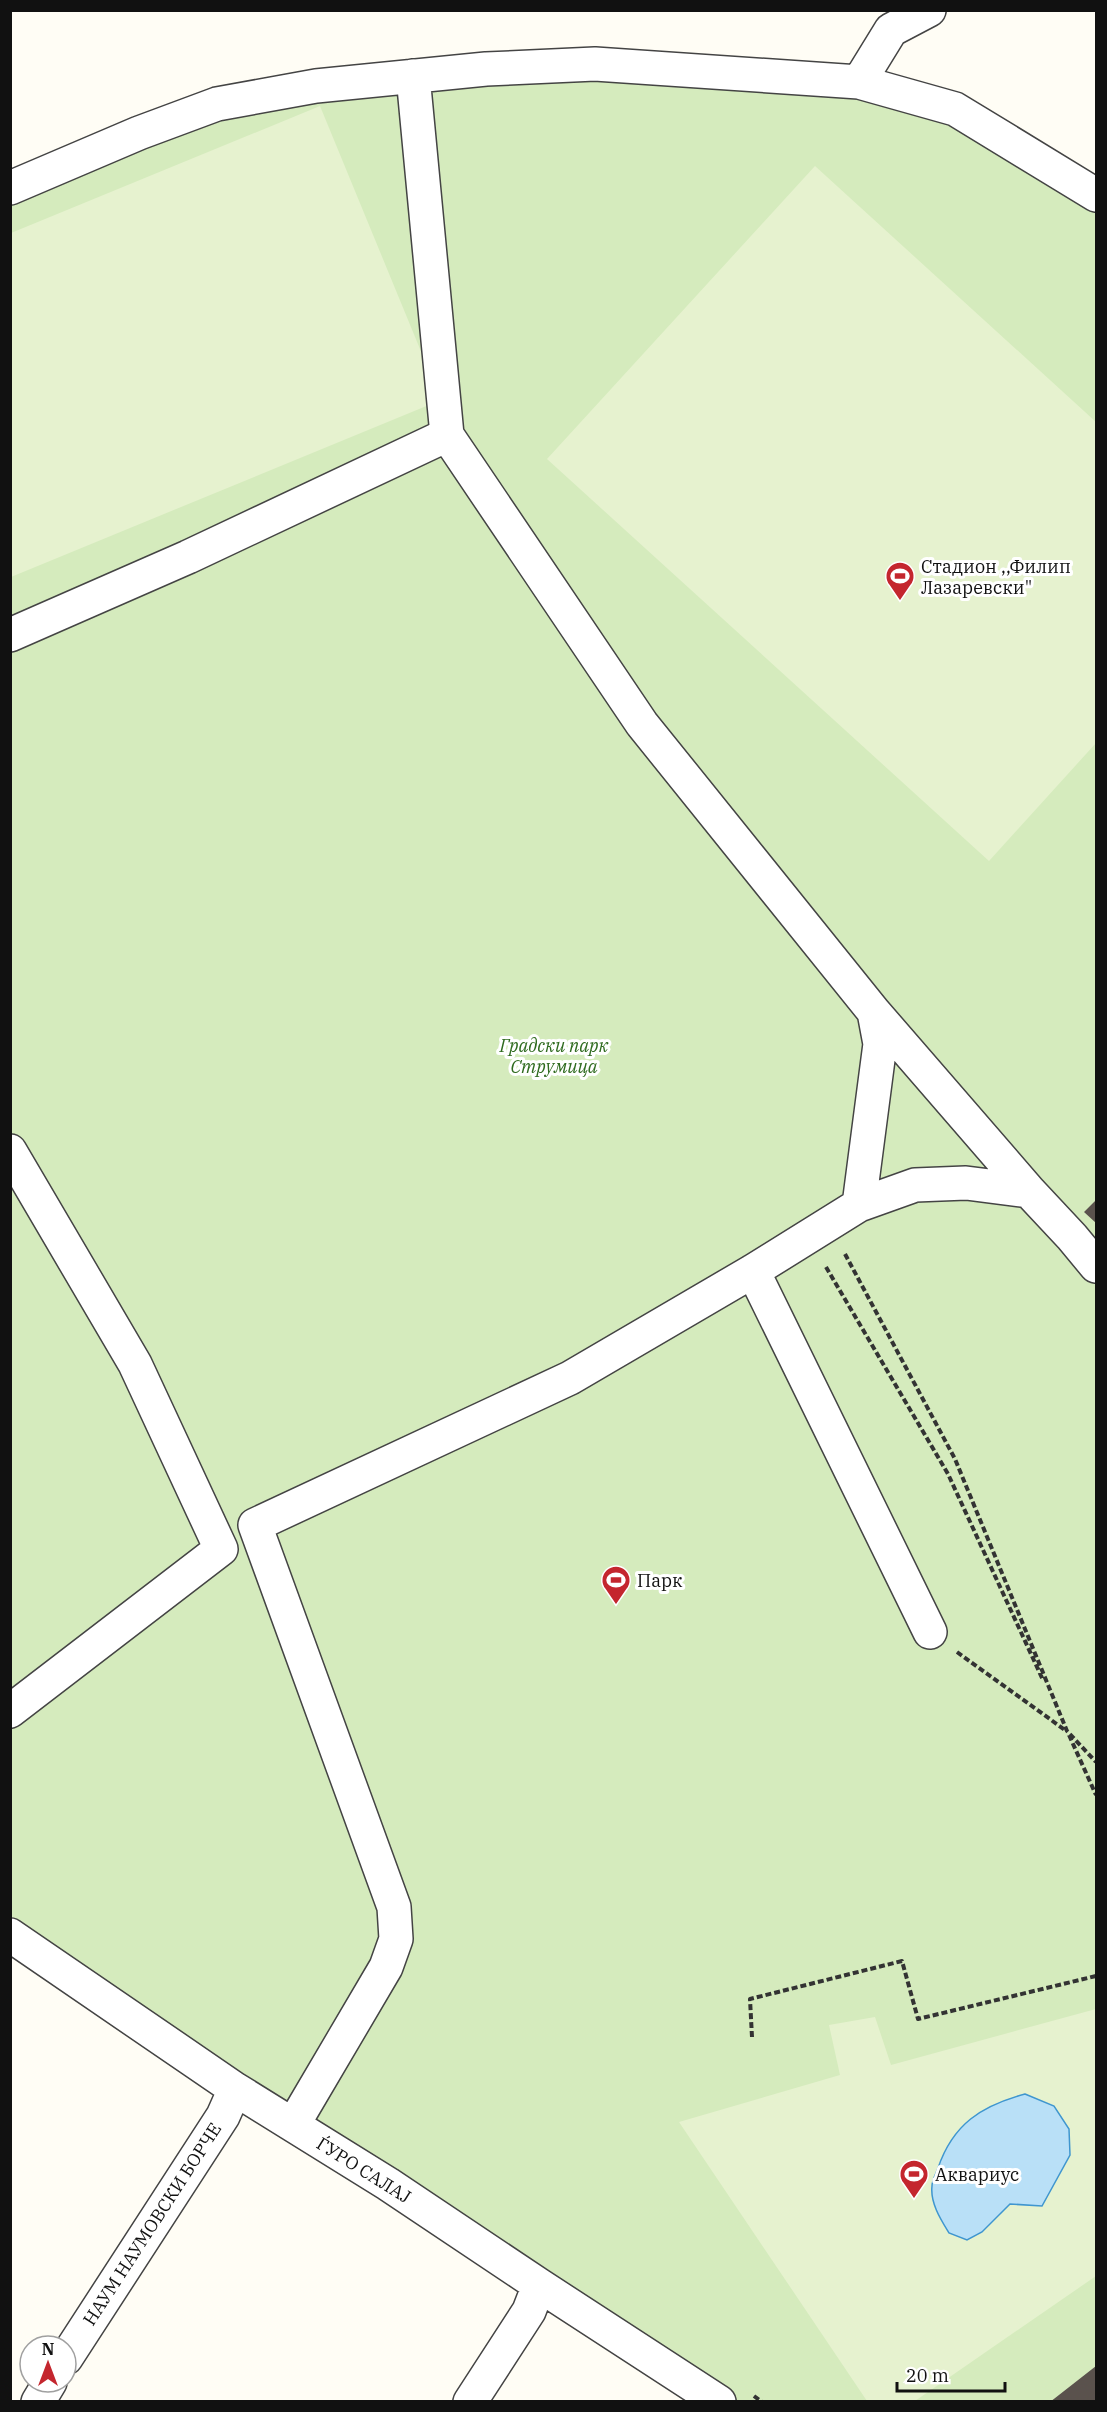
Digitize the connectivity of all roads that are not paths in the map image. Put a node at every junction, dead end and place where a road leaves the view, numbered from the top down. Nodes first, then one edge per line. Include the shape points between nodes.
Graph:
1 (929, 10) edge
2 (413, 76) junction
3 (859, 82) junction
4 (10, 188) edge
5 (1096, 195) edge
6 (447, 435) junction
7 (10, 635) edge
8 (874, 1012) junction
9 (10, 1151) edge
10 (1029, 1191) junction
11 (859, 1205) junction
12 (1096, 1266) edge
13 (753, 1271) junction
14 (255, 1525) junction
15 (220, 1549) junction
16 (930, 1632) road end
17 (10, 1711) edge
18 (10, 1935) edge
19 (235, 2089) junction
20 (293, 2125) junction
21 (539, 2285) junction
22 (78, 2340) edge
23 (470, 2402) edge
24 (719, 2402) edge

1 - 3 street via 891,30
2 - 3 street via 595,64
2 - 4 street via 316,86 217,104
2 - 6 street
3 - 5 street via 955,109
6 - 7 street via 188,557
6 - 8 street via 642,724
8 - 10 street
8 - 11 street via 880,1044
9 - 15 street via 135,1364
10 - 11 street via 966,1183 915,1185
10 - 12 street
11 - 13 street
13 - 14 street via 570,1378
13 - 16 street
14 - 15 street
14 - 20 street via 394,1907 396,1939 386,1967
15 - 17 street
18 - 19 street, ЃУРО САЛАЈ
19 - 20 street, ЃУРО САЛАЈ
19 - 22 street, НАУМ НАУМОВСКИ БОРЧЕ via 223,2116
20 - 21 street, ЃУРО САЛАЈ
21 - 23 street via 529,2311
21 - 24 street, ЃУРО САЛАЈ

